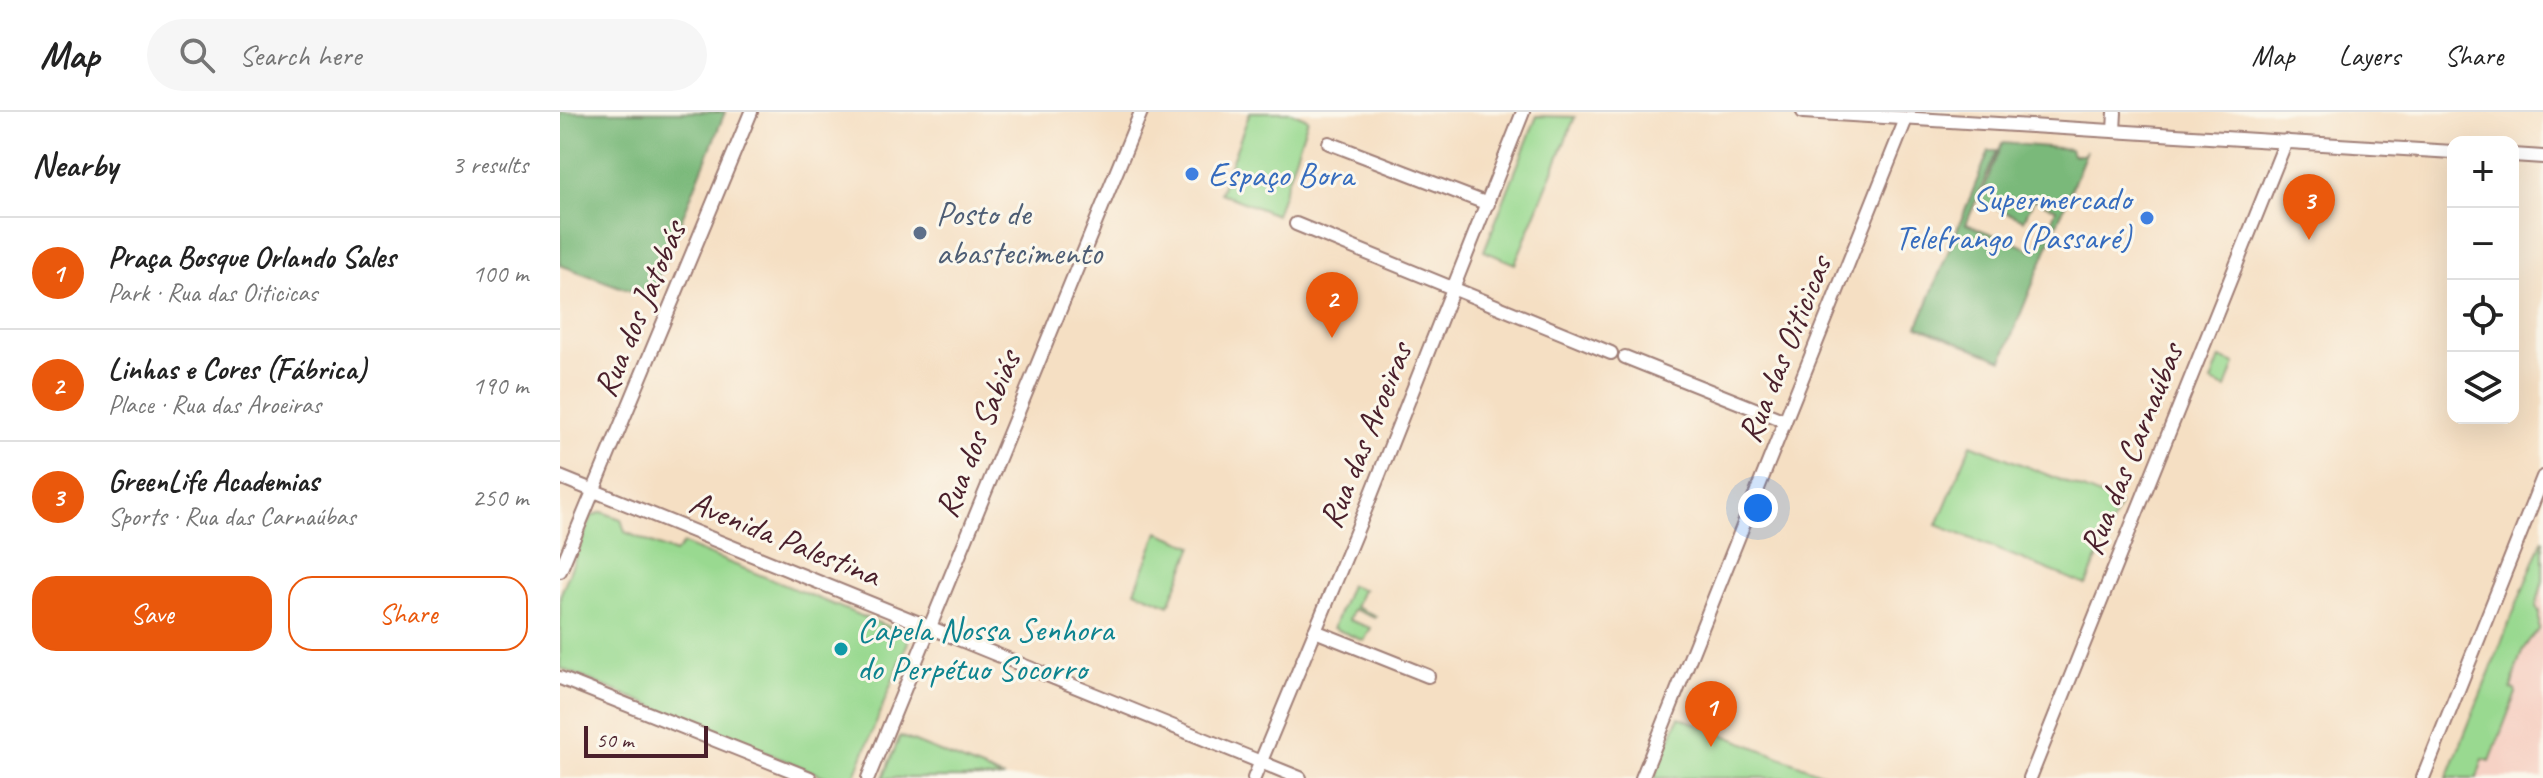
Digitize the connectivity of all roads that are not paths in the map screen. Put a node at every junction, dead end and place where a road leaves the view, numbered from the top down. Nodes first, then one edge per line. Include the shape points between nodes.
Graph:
1 (751, 112) edge
2 (1141, 112) edge
3 (1523, 112) edge
4 (1803, 112) edge
5 (2115, 112) edge
6 (1959, 117) edge
7 (1906, 119) junction
8 (2114, 131) junction
9 (2286, 141) junction
10 (1329, 143) dead end
11 (2447, 152) edge
12 (2519, 155) edge
13 (2543, 157) edge
14 (1488, 204) junction
15 (1296, 224) dead end
16 (1454, 289) junction
17 (1611, 353) dead end
18 (1625, 357) dead end
19 (1785, 421) junction
20 (560, 477) edge
21 (2543, 477) edge
22 (593, 490) junction
23 (560, 571) edge
24 (928, 627) junction
25 (1315, 631) junction
26 (1428, 676) dead end
27 (560, 678) edge
28 (1261, 762) junction
29 (810, 778) edge
30 (868, 778) edge
31 (1254, 778) edge
32 (1300, 778) edge
33 (1642, 778) edge
34 (2030, 778) edge
35 (2423, 778) edge

1 - 22 street, Rua dos Jatobás
2 - 24 street, Rua dos Sabiás
3 - 14 street, Rua das Aroeiras
4 - 7 street
5 - 8 street
6 - 7 street
6 - 8 street
7 - 19 street, Rua das Oiticicas
8 - 9 street
9 - 11 street
9 - 34 street, Rua das Carnaúbas
10 - 14 street
12 - 13 street
14 - 16 street, Rua das Aroeiras
15 - 16 street
16 - 17 street
16 - 25 street, Rua das Aroeiras
18 - 19 street
19 - 33 street, Rua das Oiticicas
20 - 22 street, Avenida Palestina
21 - 35 street
22 - 23 street, Rua dos Jatobás
22 - 24 street, Avenida Palestina
24 - 28 street, Avenida Palestina
24 - 30 street, Rua dos Sabiás
25 - 26 street
25 - 28 street, Rua das Aroeiras
27 - 29 street
28 - 31 street, Rua das Aroeiras
28 - 32 street, Avenida Palestina

